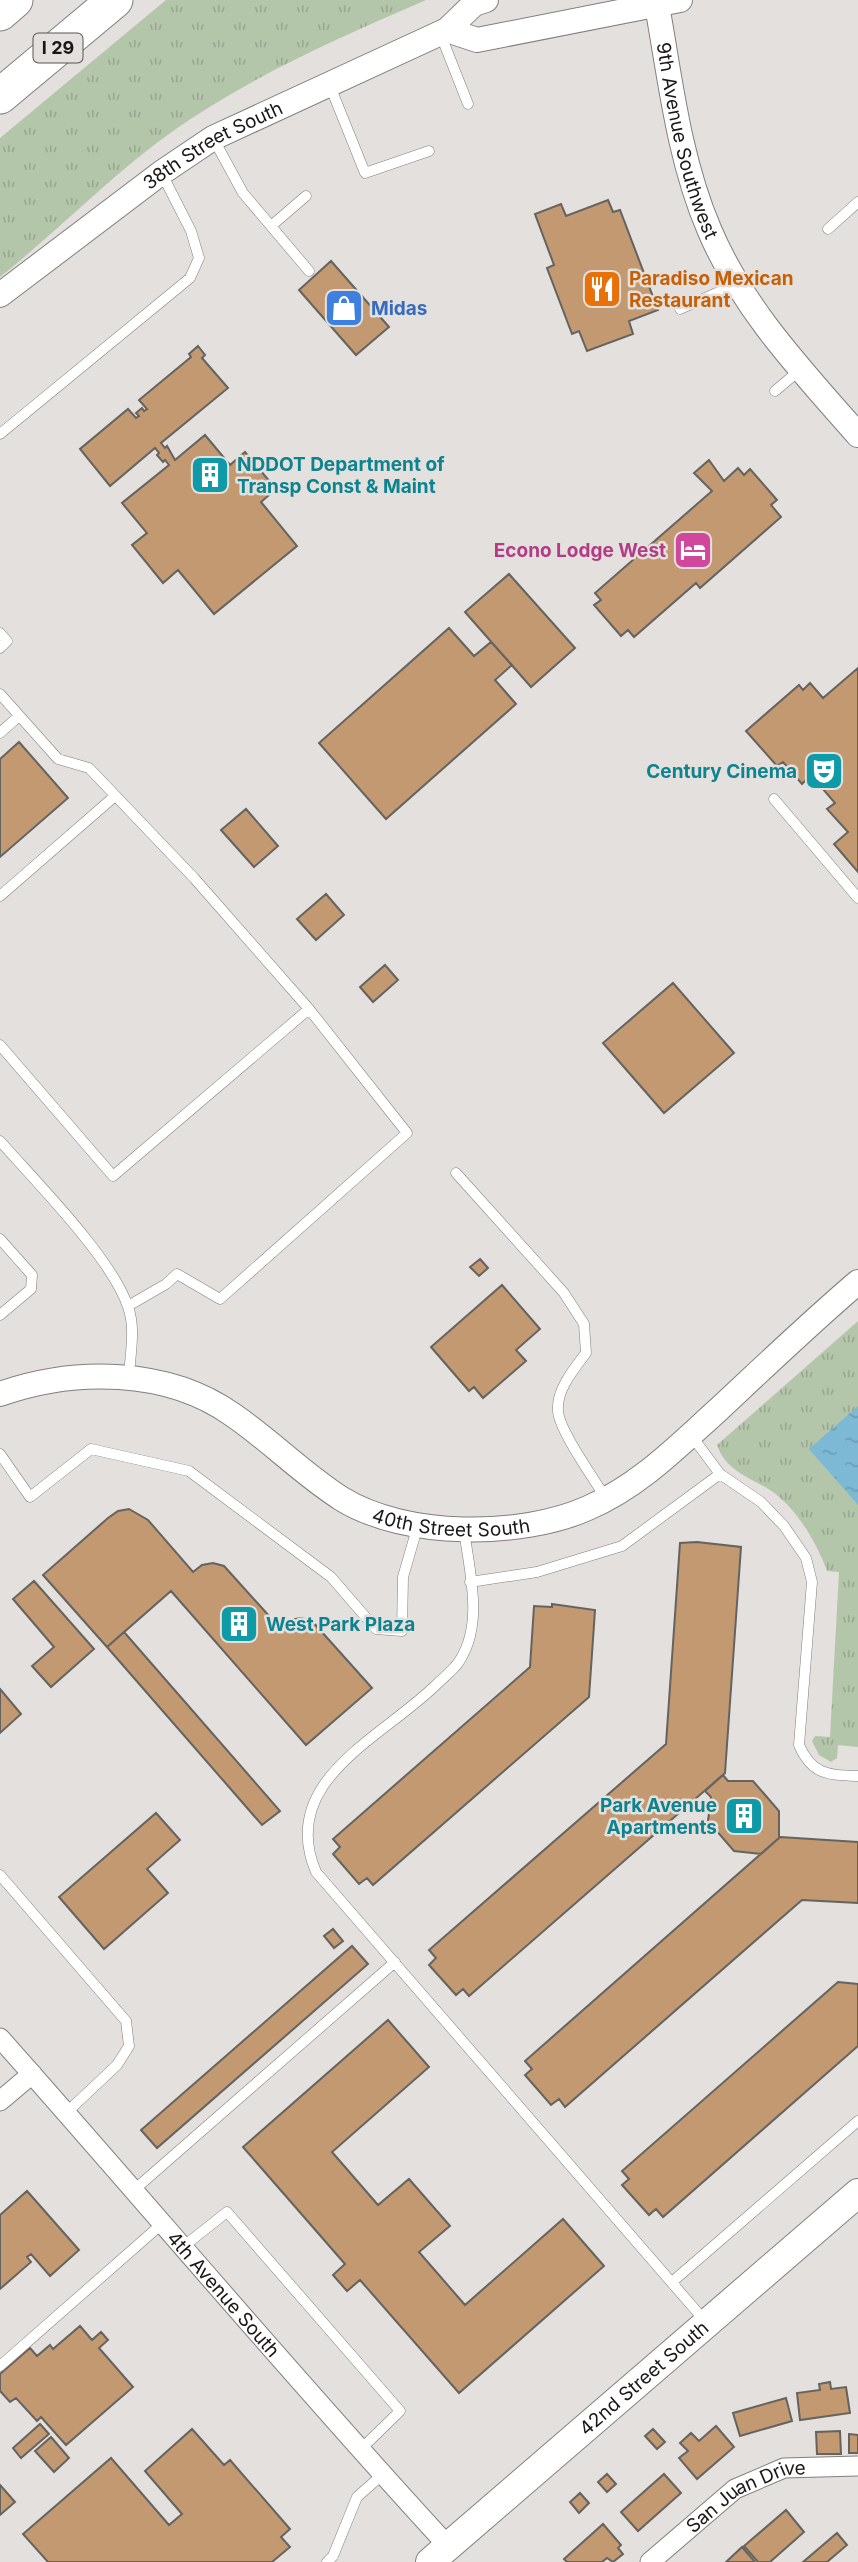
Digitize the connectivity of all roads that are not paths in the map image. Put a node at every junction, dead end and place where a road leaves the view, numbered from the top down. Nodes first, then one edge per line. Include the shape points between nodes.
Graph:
1 (15, 0) edge
2 (115, 0) edge
3 (486, 0) edge
4 (664, 1) edge
5 (0, 13) edge
6 (444, 32) junction
7 (329, 82) junction
8 (0, 96) edge
9 (468, 104) dead end
10 (213, 138) junction
11 (429, 150) dead end
12 (161, 173) junction
13 (306, 195) dead end
14 (858, 202) edge
15 (271, 226) junction
16 (828, 229) dead end
17 (309, 271) dead end
18 (738, 284) junction
19 (0, 295) edge
20 (680, 309) dead end
21 (801, 369) junction
22 (775, 391) dead end
23 (0, 434) edge
24 (858, 435) edge
25 (0, 633) edge
26 (0, 648) edge
27 (0, 694) edge
28 (19, 716) junction
29 (0, 733) edge
30 (114, 796) junction
31 (774, 799) dead end
32 (0, 896) edge
33 (858, 898) edge
34 (309, 1009) junction
35 (0, 1045) edge
36 (0, 1141) edge
37 (456, 1173) dead end
38 (0, 1240) edge
39 (858, 1282) edge
40 (128, 1306) junction
41 (0, 1315) edge
42 (129, 1377) junction
43 (0, 1394) edge
44 (691, 1434) junction
45 (0, 1454) edge
46 (720, 1474) junction
47 (606, 1498) junction
48 (418, 1524) junction
49 (464, 1529) junction
50 (470, 1582) junction
51 (858, 1776) edge
52 (0, 1875) edge
53 (395, 1962) junction
54 (0, 2038) edge
55 (32, 2074) junction
56 (0, 2101) edge
57 (66, 2113) junction
58 (858, 2121) edge
59 (134, 2190) junction
60 (858, 2193) edge
61 (164, 2222) junction
62 (184, 2246) junction
63 (672, 2282) junction
64 (708, 2324) junction
65 (0, 2366) edge
66 (359, 2451) junction
67 (857, 2468) edge
68 (382, 2475) junction
69 (439, 2554) edge
70 (327, 2562) edge
71 (650, 2562) edge

1 - 5 highway
2 - 8 highway, I 29
3 - 6 street, 38th Street South via 474,4
4 - 6 street via 477,40
4 - 18 street, 9th Avenue Southwest via 677,114 694,184 708,228
6 - 7 street, 38th Street South
6 - 9 lane
7 - 10 street, 38th Street South
7 - 11 lane via 365,173
10 - 12 street, 38th Street South
10 - 15 lane via 243,193
12 - 19 street, 38th Street South
12 - 23 lane via 191,231 199,258 190,278
13 - 15 lane
14 - 16 lane
15 - 17 lane
18 - 20 lane
18 - 21 street, 9th Avenue Southwest via 775,340
21 - 22 lane
21 - 24 street, 9th Avenue Southwest
25 - 26 lane via 8,641
27 - 28 lane
28 - 29 lane
28 - 30 lane via 58,759 89,768
30 - 32 lane
30 - 34 lane via 194,878
31 - 33 lane
34 - 35 lane via 113,1176
34 - 40 lane via 407,1133 220,1299 177,1274
36 - 40 lane via 80,1233
37 - 47 lane via 564,1293 584,1324 586,1353 567,1378 558,1411 571,1442
38 - 41 lane via 32,1275 31,1289
39 - 44 street, 40th Street South
40 - 42 lane via 132,1332
42 - 43 street, 40th Street South via 39,1381
42 - 48 street, 40th Street South via 200,1397 232,1413 343,1499 396,1521
44 - 46 lane
44 - 47 street, 40th Street South via 635,1483
45 - 48 lane via 30,1497 91,1448 189,1471 331,1577 376,1629 402,1632 403,1577
46 - 50 lane via 622,1546 537,1572
46 - 51 lane via 761,1502 806,1558 813,1582 799,1745 806,1761 818,1771
47 - 49 street, 40th Street South via 586,1509 528,1525
48 - 49 street, 40th Street South
49 - 50 lane
50 - 53 lane via 474,1611 460,1661 335,1771 317,1791 308,1814 305,1834 316,1872
52 - 57 lane via 126,2021 129,2046 117,2064
53 - 59 lane
53 - 63 lane
54 - 55 street, 4th Avenue South
55 - 56 street
55 - 57 street, 4th Avenue South
57 - 59 street, 4th Avenue South
58 - 63 lane
59 - 61 street, 4th Avenue South
60 - 64 main road, 42nd Street South
61 - 62 street, 4th Avenue South
61 - 65 lane
62 - 66 street, 4th Avenue South
62 - 66 lane via 227,2212 400,2411
63 - 64 lane
64 - 69 main road, 42nd Street South
66 - 68 street, 4th Avenue South
67 - 71 street, San Juan Drive via 784,2468 735,2489
68 - 69 street, 4th Avenue South
68 - 70 lane via 357,2497

